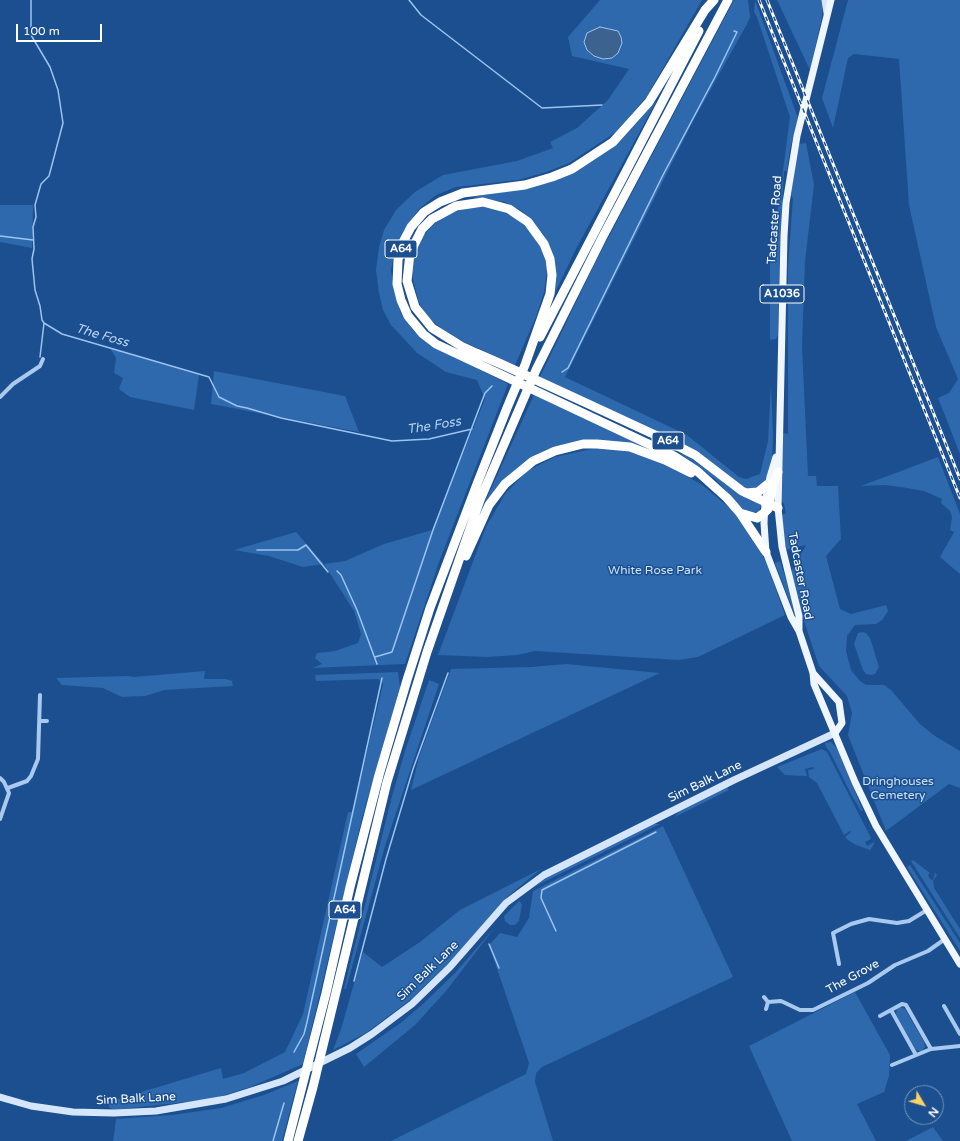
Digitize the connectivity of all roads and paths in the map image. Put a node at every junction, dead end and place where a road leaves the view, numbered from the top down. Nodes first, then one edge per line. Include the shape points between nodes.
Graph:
1 (714, 0) edge
2 (728, 0) edge
3 (825, 0) edge
4 (832, 0) edge
5 (827, 18) junction
6 (43, 359) dead end
7 (525, 365) junction
8 (0, 397) edge
9 (778, 453) junction
10 (778, 472) joint
11 (768, 484) junction
12 (715, 487) junction
13 (745, 493) junction
14 (771, 505) junction
15 (740, 513) junction
16 (764, 513) junction
17 (766, 552) junction
18 (446, 594) junction
19 (799, 630) junction
20 (813, 673) junction
21 (40, 695) dead end
22 (40, 721) junction
23 (47, 721) dead end
24 (835, 733) junction
25 (0, 778) edge
26 (8, 788) junction
27 (0, 818) edge
28 (927, 910) junction
29 (945, 939) junction
30 (839, 964) dead end
31 (960, 964) edge
32 (764, 997) dead end
33 (768, 1002) junction
34 (944, 1006) dead end
35 (766, 1009) dead end
36 (891, 1010) junction
37 (880, 1016) dead end
38 (960, 1034) edge
39 (960, 1046) edge
40 (931, 1049) junction
41 (916, 1055) junction
42 (892, 1065) dead end
43 (0, 1096) edge
44 (288, 1141) edge
45 (298, 1141) edge

1 - 7 highway, A64
1 - 12 highway, A64 via 704,10 649,102 613,142 572,169 552,177 506,188 463,193 440,202 424,212 411,227 402,244 397,271 401,300 408,316 423,334 436,344 659,447 697,471
2 - 18 highway, A64 via 602,238 536,370 480,500
3 - 5 street, Tadcaster Road
4 - 5 main road, Tadcaster Road / A1036
5 - 9 main road, Tadcaster Road / A1036 via 797,136 786,203
6 - 8 street via 40,366 13,384
7 - 13 highway, A64 via 550,294 552,275 550,259 544,244 528,222 509,209 496,205 469,203 443,212 422,229 407,267 408,288 415,307 432,328 461,346 695,455
7 - 44 highway, A64 via 416,650 371,805
9 - 10 main road, Tadcaster Road / A1036
9 - 11 main road, Tadcaster Road / A1036
10 - 14 highway via 772,485
11 - 13 highway via 758,492
11 - 14 main road, Tadcaster Road / A1036
12 - 15 highway, A64
12 - 18 highway, A64 via 665,460 630,447 583,444 555,451 533,461 505,484 486,510 457,579
13 - 14 highway, A64
14 - 16 highway
14 - 19 main road, Tadcaster Road / A1036 via 799,616
15 - 16 highway via 757,518
15 - 17 highway, A64
16 - 17 main road, Tadcaster Road / A1036
17 - 19 main road, Tadcaster Road / A1036 via 791,617
18 - 45 highway, A64 via 387,782
19 - 20 main road, Tadcaster Road / A1036
20 - 24 main road, Tadcaster Road / A1036 via 814,684
20 - 24 main road, Tadcaster Road / A1036 via 839,702 842,723
21 - 22 street
22 - 23 street
22 - 26 street via 38,759 35,768 27,781
24 - 28 main road, A1036 via 876,826
24 - 43 street, Sim Balk Lane via 734,780 544,875 506,903 431,987 387,1023 350,1048 312,1068 251,1092 197,1106 156,1112 114,1113 44,1108
25 - 26 street
26 - 27 street via 8,799
28 - 29 main road, A1036
28 - 30 street via 909,921 897,923 869,919 833,933
29 - 31 main road, A1036
29 - 33 street, The Grove via 928,951 895,965 868,983 813,1010 800,1010 781,1001
32 - 33 street
33 - 35 street
34 - 38 street
36 - 37 street
36 - 40 street via 902,1004 906,1005
36 - 41 street
39 - 40 street
40 - 41 street
41 - 42 street

